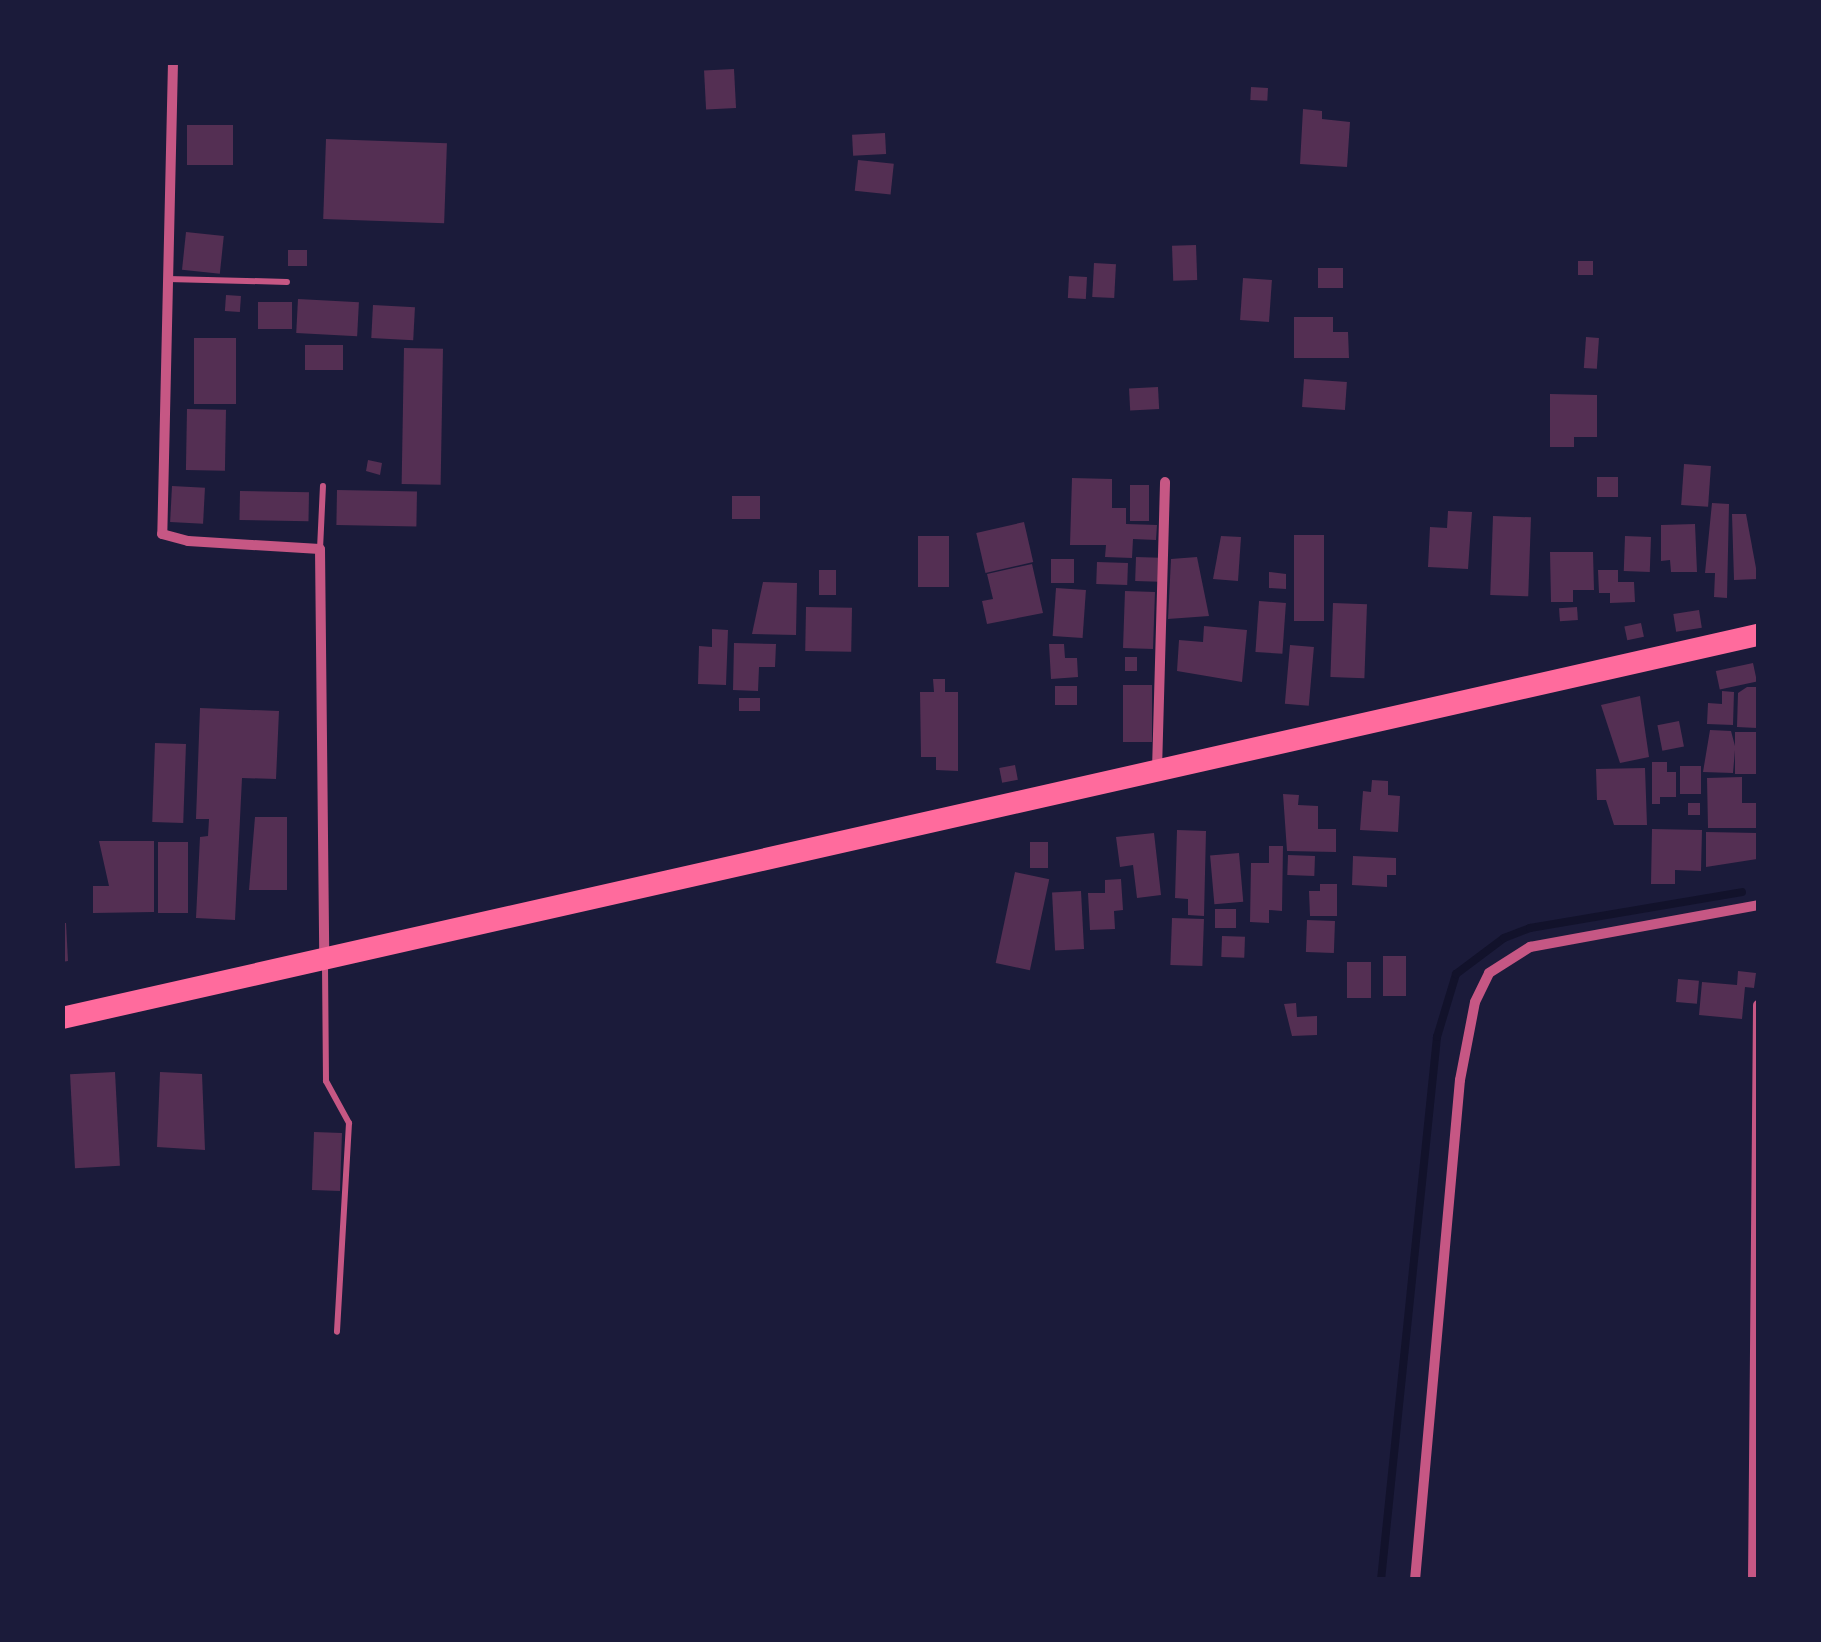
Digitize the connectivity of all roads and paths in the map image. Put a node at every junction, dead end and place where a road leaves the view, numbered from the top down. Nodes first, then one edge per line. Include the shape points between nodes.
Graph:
1 (173, 62) edge
2 (167, 279) junction
3 (287, 282) dead end
4 (1165, 482) dead end
5 (323, 486) dead end
6 (320, 549) junction
7 (1758, 636) edge
8 (1157, 770) junction
9 (1758, 905) edge
10 (324, 957) junction
11 (1758, 1004) edge
12 (62, 1018) edge
13 (336, 1332) dead end
14 (1415, 1580) edge
15 (1753, 1580) edge

1 - 2 street
2 - 3 lane
2 - 6 street via 162,534 188,542
4 - 8 street
5 - 6 lane
6 - 10 street
7 - 8 highway
8 - 10 highway
9 - 14 street via 1530,947 1489,973 1475,1002 1460,1080
10 - 12 highway
10 - 13 lane via 326,1081 349,1123
11 - 15 street

